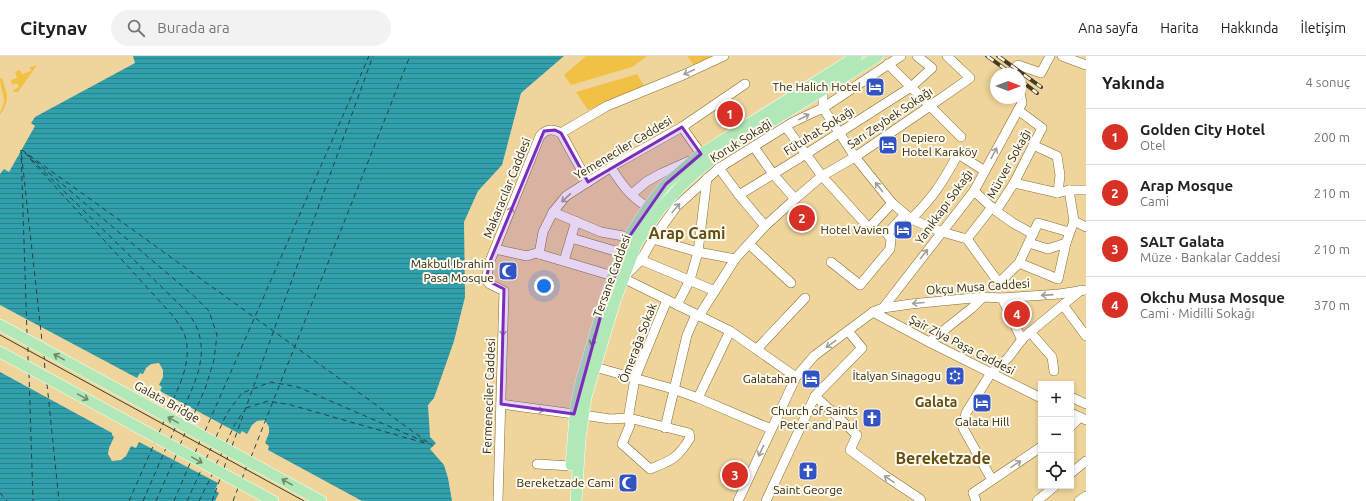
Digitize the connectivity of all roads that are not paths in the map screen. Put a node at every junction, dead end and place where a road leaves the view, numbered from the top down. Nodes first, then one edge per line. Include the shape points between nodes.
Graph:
1 (724, 56) edge
2 (857, 56) edge
3 (878, 56) edge
4 (901, 56) edge
5 (917, 56) edge
6 (947, 56) edge
7 (1050, 56) edge
8 (1062, 56) edge
9 (1077, 59) edge
10 (888, 64) junction
11 (1086, 65) edge
12 (1015, 68) edge
13 (746, 84) dead end
14 (911, 87) junction
15 (823, 91) junction
16 (1021, 104) edge
17 (930, 106) junction
18 (823, 108) junction
19 (1018, 110) junction
20 (682, 127) junction
21 (786, 127) junction
22 (561, 133) junction
23 (839, 133) junction
24 (961, 136) dead end
25 (1033, 145) junction
26 (754, 147) junction
27 (806, 154) junction
28 (697, 157) junction
29 (855, 157) junction
30 (611, 168) junction
31 (719, 168) junction
32 (985, 170) junction
33 (773, 174) junction
34 (822, 176) junction
35 (707, 178) junction
36 (588, 182) junction
37 (1014, 183) junction
38 (1069, 190) junction
39 (1086, 190) edge
40 (974, 191) junction
41 (1058, 193) junction
42 (632, 194) junction
43 (739, 195) junction
44 (795, 199) junction
45 (892, 203) junction
46 (648, 207) junction
47 (660, 209) junction
48 (994, 209) junction
49 (553, 212) junction
50 (908, 216) junction
51 (576, 221) junction
52 (1074, 221) junction
53 (765, 226) junction
54 (1086, 227) edge
55 (942, 232) junction
56 (1069, 232) junction
57 (1033, 234) junction
58 (629, 237) junction
59 (571, 238) junction
60 (653, 239) junction
61 (967, 239) junction
62 (1066, 242) junction
63 (1029, 243) junction
64 (749, 244) junction
65 (495, 249) junction
66 (622, 252) junction
67 (698, 252) junction
68 (539, 254) junction
69 (735, 258) junction
70 (641, 260) junction
71 (564, 261) junction
72 (831, 262) dead end
73 (1019, 263) junction
74 (618, 277) junction
75 (690, 280) junction
76 (791, 283) dead end
77 (1083, 290) edge
78 (504, 291) joint
79 (715, 291) junction
80 (983, 297) junction
81 (805, 298) dead end
82 (1002, 298) junction
83 (667, 300) junction
84 (677, 305) junction
85 (1063, 305) junction
86 (883, 308) junction
87 (873, 312) junction
88 (699, 316) junction
89 (0, 325) edge
90 (730, 331) junction
91 (848, 331) junction
92 (1030, 332) junction
93 (1086, 336) edge
94 (1022, 340) junction
95 (929, 342) junction
96 (757, 349) junction
97 (0, 352) edge
98 (595, 367) junction
99 (1054, 371) dead end
100 (991, 373) junction
101 (796, 377) junction
102 (635, 378) junction
103 (673, 389) junction
104 (815, 396) junction
105 (1038, 396) edge
106 (698, 398) junction
107 (1074, 398) edge
108 (501, 404) junction
109 (1086, 404) edge
110 (579, 414) junction
111 (1074, 414) edge
112 (628, 418) junction
113 (1083, 419) edge
114 (1074, 424) edge
115 (665, 428) junction
116 (771, 429) junction
117 (1038, 449) edge
118 (1086, 461) edge
119 (537, 464) dead end
120 (571, 466) junction
121 (1074, 471) edge
122 (992, 480) junction
123 (1051, 489) edge
124 (1086, 496) edge
125 (920, 500) edge
126 (273, 501) edge
127 (321, 501) edge
128 (498, 501) edge
129 (568, 501) edge
130 (576, 501) edge
131 (738, 501) edge
132 (766, 501) edge
133 (976, 501) edge
134 (1037, 501) edge
135 (1079, 501) edge

1 -> 22 street via 608,106
2 - 28 main road, Tersane Caddesi
3 - 15 main road, Tersane Caddesi
4 - 10 street, Koruk Sokaği
5 - 14 street, Fütuhat Sokağı via 932,68
6 - 17 street, Sarı Zeybek Sokağı via 970,78
7 - 12 street via 1041,73 1018,65
8 - 9 street
9 - 11 street
10 - 14 street
10 - 18 street, Koruk Sokaği
13 - 20 street, Yemeneciler Caddesi
14 - 17 street
14 - 23 street, Fütuhat Sokağı
15 - 18 street
15 - 47 main road, Tersane Caddesi via 722,152 682,185
16 - 19 street, Yanıkkapı Sokağı
17 - 24 street
17 - 29 street, Sarı Zeybek Sokağı
21 -> 18 street, Koruk Sokaği
18 - 23 street
19 - 25 street, Mürver Sokağı via 1042,128
32 -> 19 street, Yanıkkapı Sokağı
20 - 28 street
20 - 30 street, Yemeneciler Caddesi
21 - 26 street, Koruk Sokaği
21 - 27 street
22 - 36 street
65 -> 22 street, Makaracılar Caddesi via 540,136 544,131 550,130
23 - 27 street, Fütuhat Sokağı
23 - 29 street
25 - 37 street, Mürver Sokağı
25 - 41 street via 1057,156 1060,175
26 - 31 street, Koruk Sokaği
26 - 33 street
27 - 33 street, Fütuhat Sokağı
27 - 34 street
28 - 42 street via 646,182
28 - 46 main road, Tersane Caddesi via 666,184
29 - 34 street, Sarı Zeybek Sokağı
45 -> 29 street
30 - 36 street, Yemeneciler Caddesi
30 - 42 street via 622,185
31 - 35 street, Koruk Sokaği
31 - 43 street
32 - 40 street, Yanıkkapı Sokağı
32 - 50 street via 958,154 927,204
33 - 43 street, Fütuhat Sokağı
33 - 44 street
34 - 44 street, Sarı Zeybek Sokağı
34 - 45 street via 869,228
60 -> 35 street, Koruk Sokaği via 676,207
35 - 67 street
36 -> 49 street, Yemeneciler Caddesi via 566,196
37 - 41 street
37 - 48 street, Mürver Sokağı
38 - 39 street
38 - 41 street
38 - 52 street
40 - 48 street
40 - 55 street, Yanıkkapı Sokağı
42 - 46 street
43 - 53 street
44 - 53 street, Sarı Zeybek Sokağı
45 - 50 street
46 - 47 main road
46 - 58 main road, Tersane Caddesi
47 - 74 main road, Tersane Caddesi via 637,242
48 - 57 street via 1013,224
48 - 61 street, Mürver Sokağı
49 - 51 street
49 - 68 street, Yemeneciler Caddesi via 543,232
50 - 55 street
50 - 72 street via 886,234 891,239 890,248 860,285
51 - 58 street via 601,232
51 - 59 street
52 - 54 street
52 - 56 street
53 - 64 street, Sarı Zeybek Sokağı
55 - 61 street
86 -> 55 street, Yanıkkapı Sokağı
56 - 57 street via 1038,223
56 - 62 street
57 - 63 street
58 - 66 main road, Tersane Caddesi
59 - 66 street
59 - 71 street
60 - 67 street
60 - 70 street, Koruk Sokaği
61 - 73 street via 999,283
62 - 63 street via 1048,249
62 - 73 street via 1058,279
63 - 73 street
64 - 69 street, Sarı Zeybek Sokağı
64 - 76 street
65 - 68 street via 527,256
65 - 78 street, Makaracılar Caddesi via 486,280
66 - 74 main road, Tersane Caddesi
67 - 69 street
67 - 75 street
68 - 71 street
69 - 79 street, Sarı Zeybek Sokağı
70 - 74 street, Koruk Sokaği
70 - 75 street
71 - 74 street
74 - 83 street
74 - 98 main road, Tersane Caddesi
74 -> 110 main road, Tersane Caddesi via 582,378
75 - 79 street
75 - 84 street
77 -> 82 street, Okçu Musa Caddesi
77 - 85 street
78 -> 108 street, Fermeneciler Caddesi
79 - 88 street, Sarı Zeybek Sokağı
80 - 82 street, Okçu Musa Caddesi
80 -> 86 street, Okçu Musa Caddesi
80 - 95 street
81 - 96 street
82 - 94 street
83 - 84 street
83 - 102 street, Ömerağa Sokak
84 - 88 street
85 - 92 street
85 - 93 street
86 - 87 street, Okçu Musa Caddesi
87 - 91 street, Okçu Musa Caddesi
87 - 95 street, Şair Ziya Paşa Caddesi
88 - 90 street
88 - 103 street, Sarı Zeybek Sokağı via 694,317 687,335
127 -> 89 main road, Galata Bridge
90 - 96 street
90 - 106 street
91 -> 101 street, Okçu Musa Caddesi via 814,356
91 - 104 street via 862,348
92 - 94 street
92 - 99 street via 1052,357
94 - 100 street via 1008,358
95 - 100 street, Şair Ziya Paşa Caddesi
96 - 101 street
97 -> 126 main road
98 - 102 street
98 - 110 main road, Tersane Caddesi
100 - 105 street, Şair Ziya Paşa Caddesi
100 - 122 street via 966,413 963,428
101 - 116 street, Okçu Musa Caddesi
102 - 103 street
102 - 112 street, Ömerağa Sokak
103 - 106 street
103 - 115 street
125 -> 104 street via 850,450 857,436
104 - 132 street
106 - 116 street
107 - 109 street
108 -> 110 street
108 - 128 street, Fermeneciler Caddesi
110 - 112 street via 610,419
110 - 120 main road, Tersane Caddesi
110 - 130 main road, Tersane Caddesi
111 - 113 street
112 - 115 street
112 - 115 street, Ömerağa Sokak via 630,425 622,444 650,469 669,462 682,451 690,438 689,433
113 - 114 street
116 -> 131 street, Okçu Musa Caddesi
122 -> 117 street
118 - 121 street
119 - 120 street
120 - 129 main road, Tersane Caddesi
122 - 133 street via 973,493
123 - 134 street
124 - 135 street

